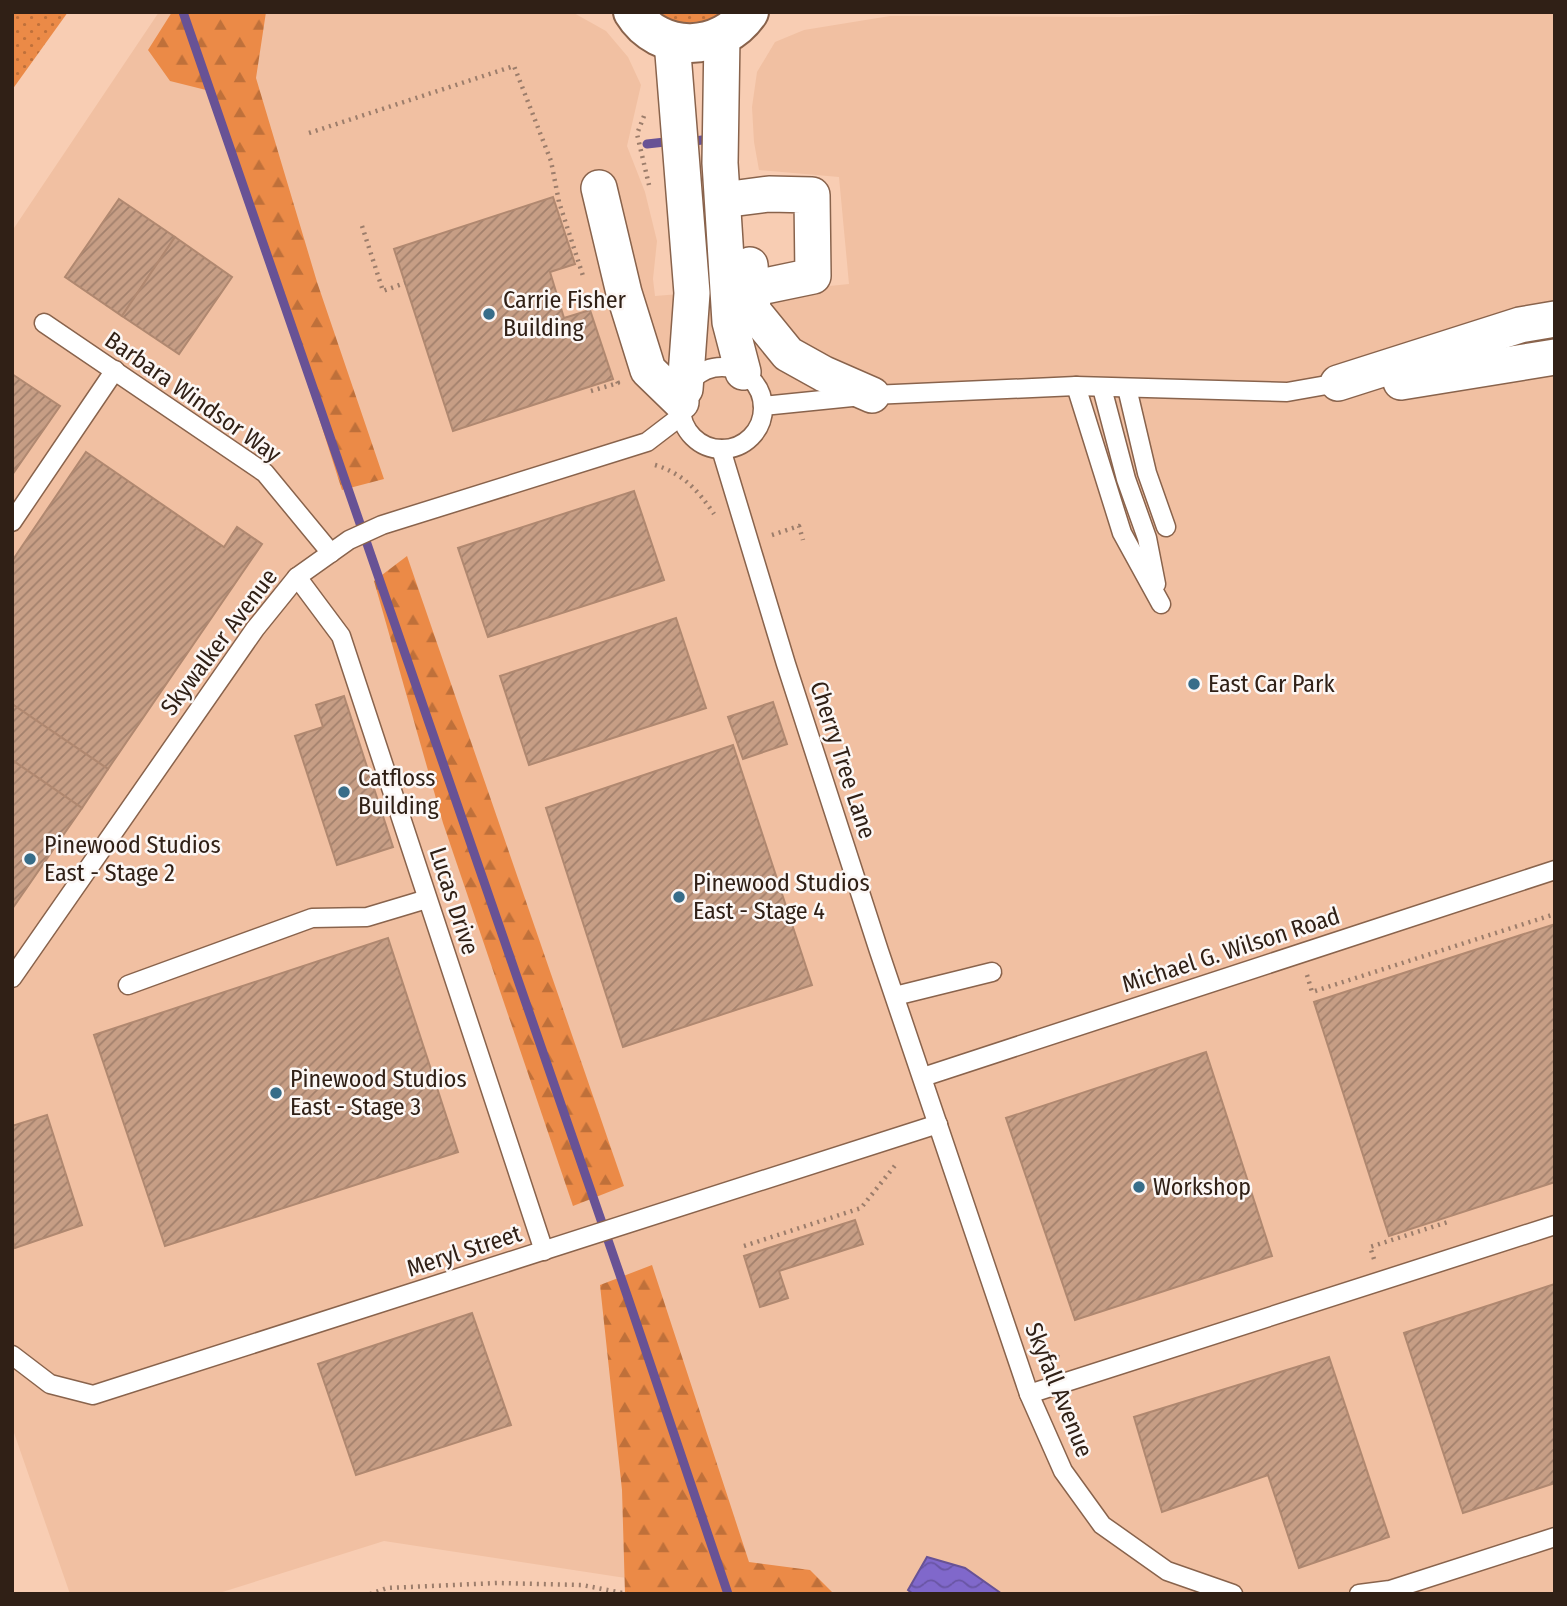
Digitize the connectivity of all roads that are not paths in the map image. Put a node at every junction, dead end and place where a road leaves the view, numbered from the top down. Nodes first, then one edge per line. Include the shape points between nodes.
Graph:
1 (633, 12) edge
2 (736, 24) edge
3 (671, 41) junction
4 (720, 163) junction
5 (598, 188) dead end
6 (738, 198) junction
7 (751, 289) junction
8 (1555, 319) edge
9 (44, 323) dead end
10 (1555, 357) edge
11 (115, 370) junction
12 (743, 372) junction
13 (1338, 383) junction
14 (1076, 386) junction
15 (1102, 388) junction
16 (1127, 388) junction
17 (872, 395) junction
18 (682, 403) junction
19 (763, 406) junction
20 (721, 449) junction
21 (12, 522) edge
22 (1166, 527) dead end
23 (331, 553) junction
24 (297, 577) junction
25 (1555, 870) edge
26 (427, 899) junction
27 (992, 972) dead end
28 (12, 978) edge
29 (128, 985) dead end
30 (895, 996) junction
31 (923, 1077) junction
32 (938, 1124) junction
33 (1555, 1225) edge
34 (544, 1251) junction
35 (12, 1355) edge
36 (1029, 1394) junction
37 (1555, 1537) edge
38 (1233, 1594) edge
39 (1359, 1594) edge

1 - 3 street via 652,33
2 - 3 street via 697,43
2 - 4 street
3 - 18 street via 692,293
4 - 6 street
4 - 12 street via 730,322
5 - 18 street via 648,370
6 - 7 street via 749,229
6 - 7 street via 812,195 813,275
7 - 17 street via 753,311 788,354
8 - 13 street via 1520,325
9 - 11 lane, Barbara Windsor Way
10 - 13 street via 1400,382
11 - 21 lane
11 - 23 lane, Barbara Windsor Way via 264,473
12 - 18 lane via 731,367 704,370 693,378
12 - 19 lane via 753,381
13 - 16 lane via 1287,392
14 - 15 lane
14 - 15 lane via 1122,533 1161,604 1147,538
14 - 17 lane
15 - 16 lane
16 - 22 lane
17 - 19 lane
18 - 20 lane via 686,429 707,446
18 - 23 lane, Skywalker Avenue via 647,442 382,526
19 - 20 lane via 761,419 746,441
20 - 30 lane, Cherry Tree Lane
23 - 24 lane, Skywalker Avenue
24 - 26 lane, Lucas Drive via 341,636
24 - 28 lane, Skywalker Avenue via 247,640
25 - 31 lane, Michael G. Wilson Road
26 - 29 lane via 367,917 312,918
26 - 34 lane, Lucas Drive
27 - 30 lane
30 - 31 lane, Cherry Tree Lane
31 - 32 lane, Cherry Tree Lane
32 - 34 lane, Meryl Street
32 - 36 lane, Skyfall Avenue
33 - 36 lane
34 - 35 lane, Meryl Street via 93,1395 50,1384
36 - 38 lane, Skyfall Avenue via 1063,1471 1102,1525 1167,1571
37 - 39 lane via 1390,1590

